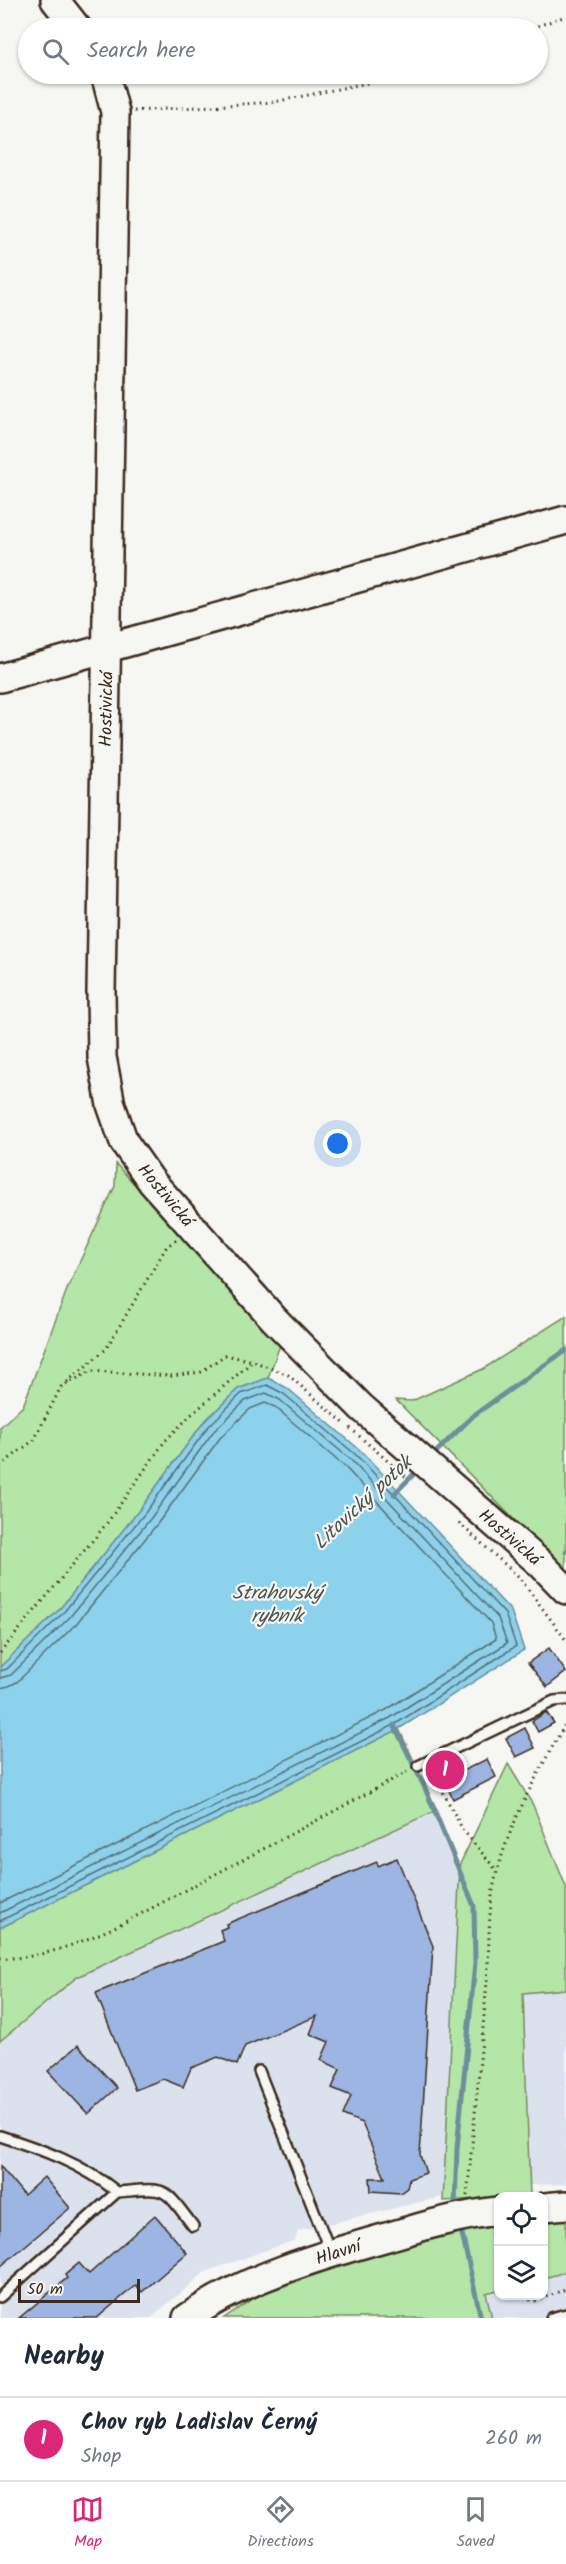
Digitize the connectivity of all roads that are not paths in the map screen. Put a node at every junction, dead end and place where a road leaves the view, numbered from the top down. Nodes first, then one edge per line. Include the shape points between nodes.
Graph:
1 (55, 0) edge
2 (69, 18) edge
3 (108, 84) edge
4 (566, 520) edge
5 (107, 650) junction
6 (0, 678) edge
7 (566, 1590) edge
8 (566, 1700) edge
9 (418, 1766) road end
10 (259, 2071) dead end
11 (0, 2136) edge
12 (117, 2192) junction
13 (566, 2205) edge
14 (548, 2207) edge
15 (494, 2211) edge
16 (193, 2226) dead end
17 (330, 2253) junction
18 (0, 2297) edge
19 (566, 2314) edge
20 (187, 2318) edge
21 (551, 2318) edge

1 - 2 street
3 - 5 street, Hostivická via 115,112
4 - 5 street
5 - 6 street
5 - 7 street, Hostivická via 102,1057 111,1105 124,1142 152,1182 274,1319 361,1407 542,1564
8 - 9 lane via 554,1701
10 - 17 lane
11 - 12 lane via 41,2149 98,2176
12 - 16 lane via 167,2192
12 - 18 lane
13 - 14 street
15 - 17 street, Hlavní via 466,2214
17 - 20 street, Hlavní via 237,2290
19 - 21 lane

